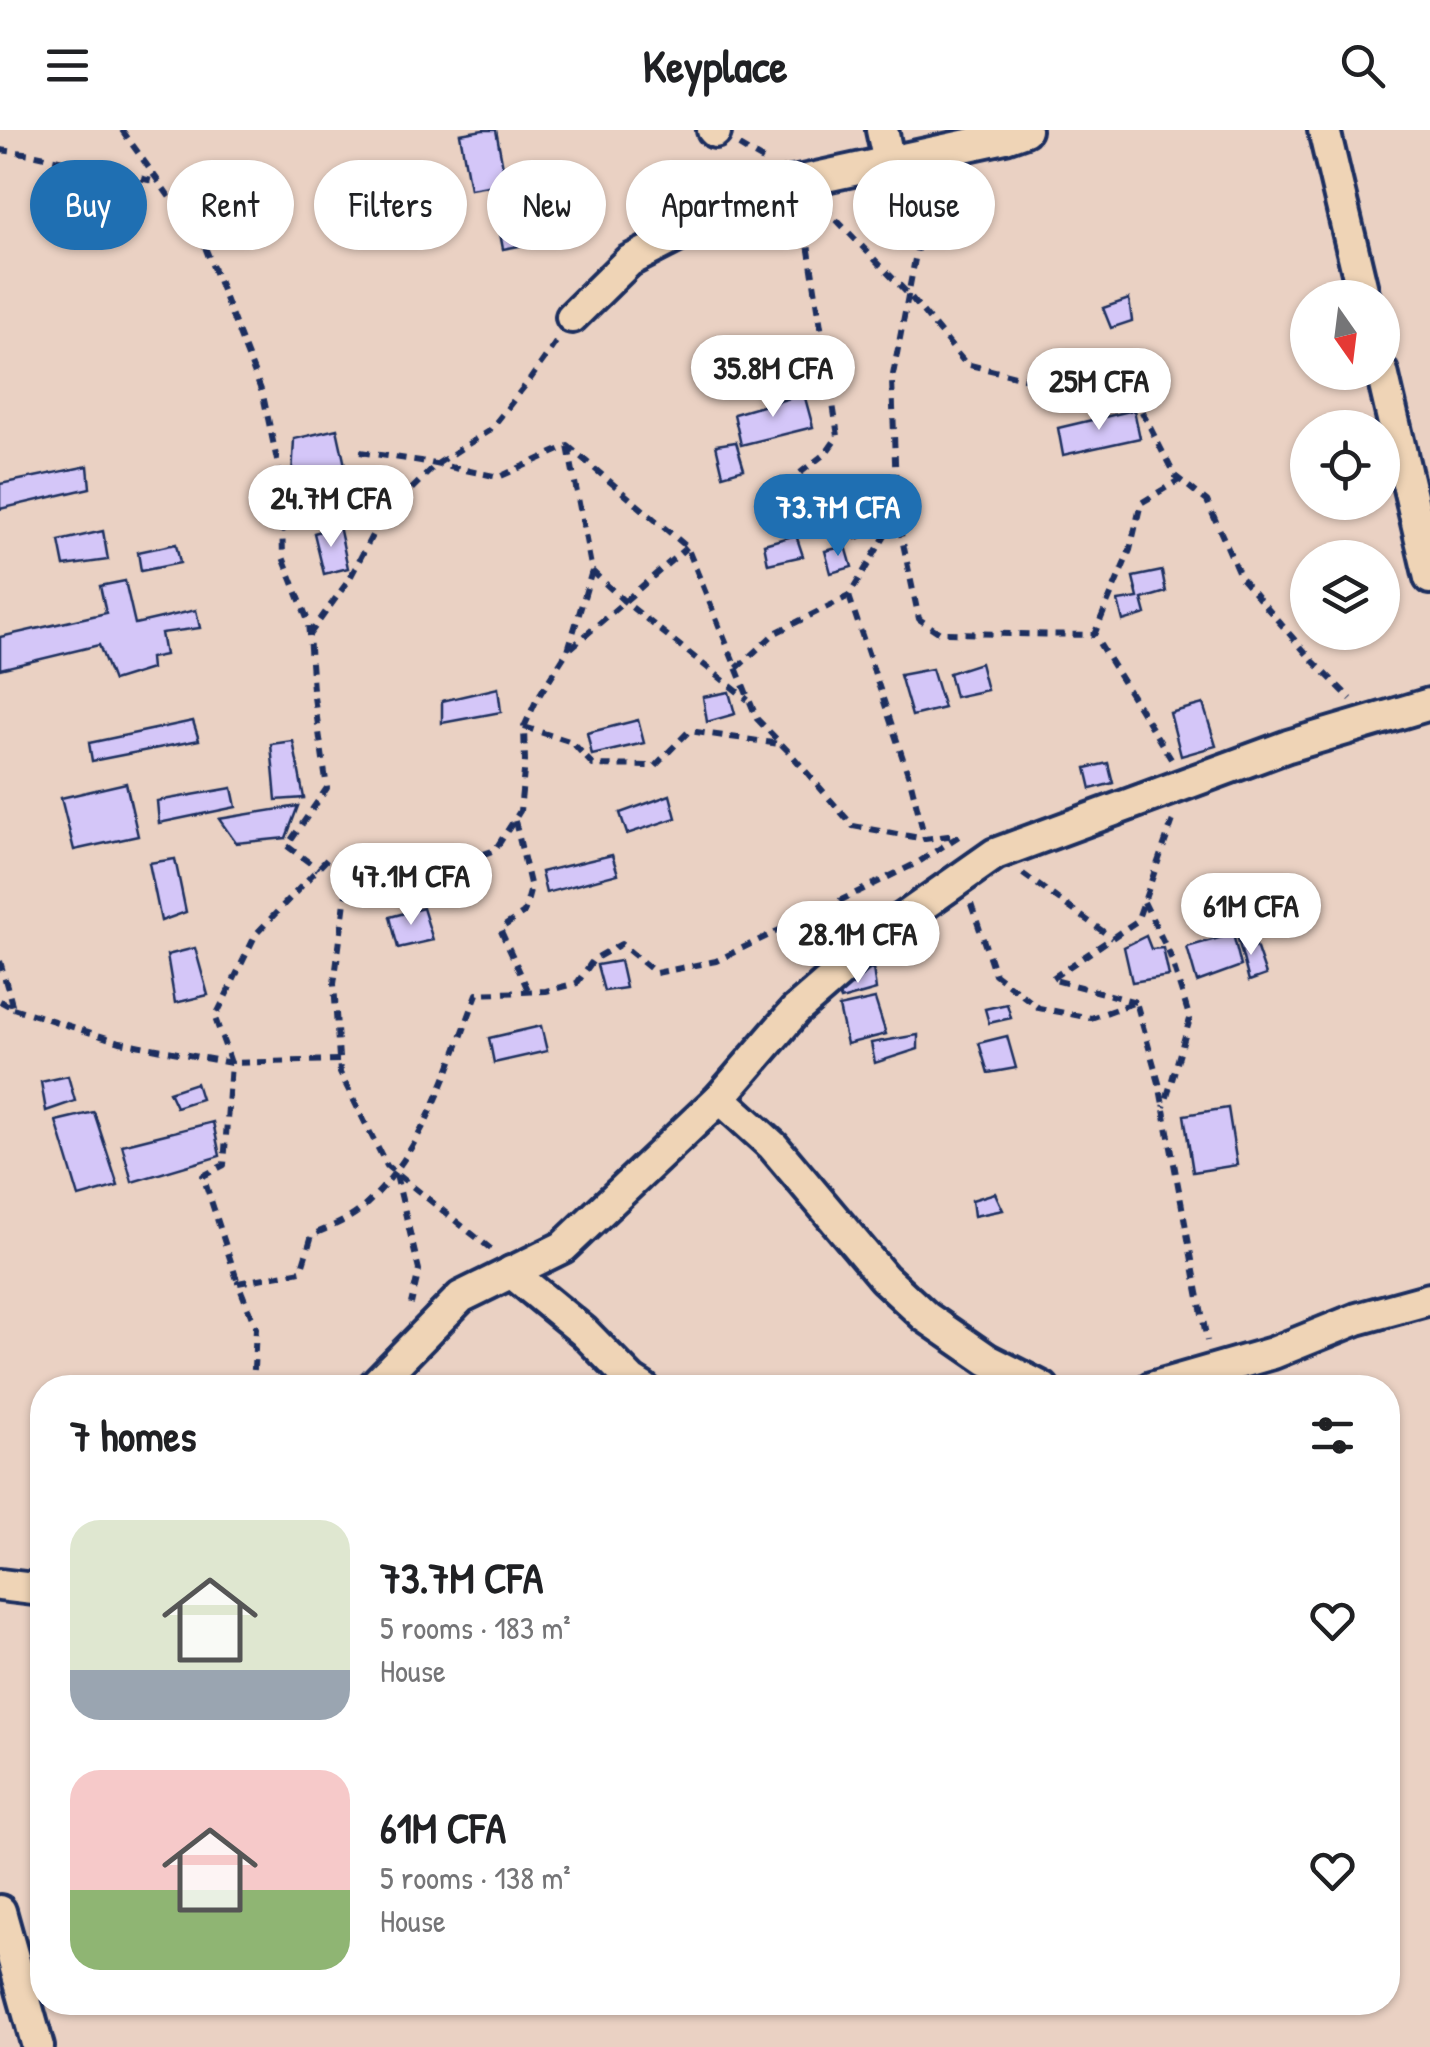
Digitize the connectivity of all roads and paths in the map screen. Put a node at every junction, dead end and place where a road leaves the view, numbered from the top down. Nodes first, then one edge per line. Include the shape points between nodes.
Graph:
1 (122, 130) edge
2 (882, 130) edge
3 (1025, 130) edge
4 (1324, 130) edge
5 (714, 131) edge
6 (0, 150) edge
7 (763, 160) edge
8 (889, 160) edge
9 (898, 160) edge
10 (159, 182) junction
11 (833, 217) edge
12 (649, 250) edge
13 (809, 250) edge
14 (918, 250) edge
15 (1360, 280) edge
16 (910, 296) junction
17 (572, 317) joint
18 (1386, 390) edge
19 (568, 446) junction
20 (360, 452) dead end
21 (437, 464) junction
22 (1180, 480) junction
23 (897, 515) junction
24 (687, 546) junction
25 (592, 572) junction
26 (1430, 578) edge
27 (849, 596) junction
28 (624, 601) junction
29 (1094, 635) junction
30 (308, 636) junction
31 (568, 650) junction
32 (738, 668) junction
33 (750, 701) junction
34 (1430, 704) edge
35 (1373, 721) junction
36 (524, 727) junction
37 (781, 744) junction
38 (1186, 784) junction
39 (515, 819) junction
40 (962, 834) junction
41 (925, 838) junction
42 (318, 869) junction
43 (356, 872) junction
44 (962, 877) junction
45 (1144, 901) junction
46 (0, 961) edge
47 (528, 992) junction
48 (0, 1001) edge
49 (1136, 1002) junction
50 (14, 1008) junction
51 (339, 1060) junction
52 (231, 1063) junction
53 (720, 1098) junction
54 (1163, 1108) junction
55 (395, 1173) junction
56 (514, 1271) junction
57 (238, 1283) junction
58 (1430, 1300) edge
59 (410, 1307) dead end
60 (1213, 1371) junction
61 (254, 1375) edge
62 (385, 1375) edge
63 (626, 1375) edge
64 (1017, 1375) edge
65 (1198, 1375) edge
66 (0, 1585) edge
67 (30, 1589) edge
68 (0, 1911) edge
69 (38, 2047) edge

1 - 10 path
2 - 8 street
3 - 9 street
4 - 15 street
5 - 7 path
6 - 10 path
10 - 30 path via 205,247 262,394 282,479 283,558
11 - 16 path
12 - 17 street via 629,260
13 - 23 path via 838,436 800,473 844,514
14 - 16 path
16 - 22 path via 966,364 1139,406
16 - 23 path via 892,380
17 - 21 path via 490,430
18 - 26 street
19 - 21 path via 499,477
19 - 24 path
19 - 25 path
20 - 21 path
21 - 30 path via 380,520 350,580
22 - 29 path via 1141,504 1130,550
22 - 35 path via 1208,501 1241,578
23 - 27 path
23 - 29 path via 919,619 940,633
24 - 28 path
24 - 32 path
25 - 28 path
25 - 31 path
27 - 32 path via 775,633
27 - 41 path
28 - 31 path
28 - 33 path
29 - 38 path
30 - 42 path via 328,788 287,846
31 - 36 path
32 - 33 path
33 - 37 path
34 - 35 street
35 - 38 street
36 - 37 path via 572,742 593,765 655,766 689,731
36 - 39 path
37 - 41 path via 853,826
38 - 44 street via 994,854
38 - 45 path
39 - 43 path via 495,850 428,874
39 - 47 path via 531,888 524,913 500,928
40 - 41 path
40 - 44 path
40 - 47 path via 917,863 716,961 656,973 621,944 594,959 577,983
42 - 43 path via 330,856
42 - 52 path via 256,934 214,1018
43 - 51 path via 350,872 334,984
44 - 49 path via 995,974 1038,1008 1091,1018
44 - 53 street via 794,1011
45 - 49 path via 1137,921 1051,980
45 - 54 path via 1190,1020
46 - 50 path
47 - 55 path via 477,994 440,1095
48 - 50 path
49 - 54 path
50 - 52 path via 120,1042
51 - 52 path
51 - 55 path
52 - 57 path via 224,1166 204,1176
53 - 56 street via 563,1247
53 - 64 street via 773,1146 884,1278 926,1317
54 - 60 path
55 - 56 path
55 - 57 path via 358,1213 312,1236 301,1271
55 - 59 path via 419,1270
56 - 62 street via 461,1298
56 - 63 street
57 - 61 path via 256,1328
58 - 60 street
60 - 65 street
66 - 67 street
68 - 69 street

